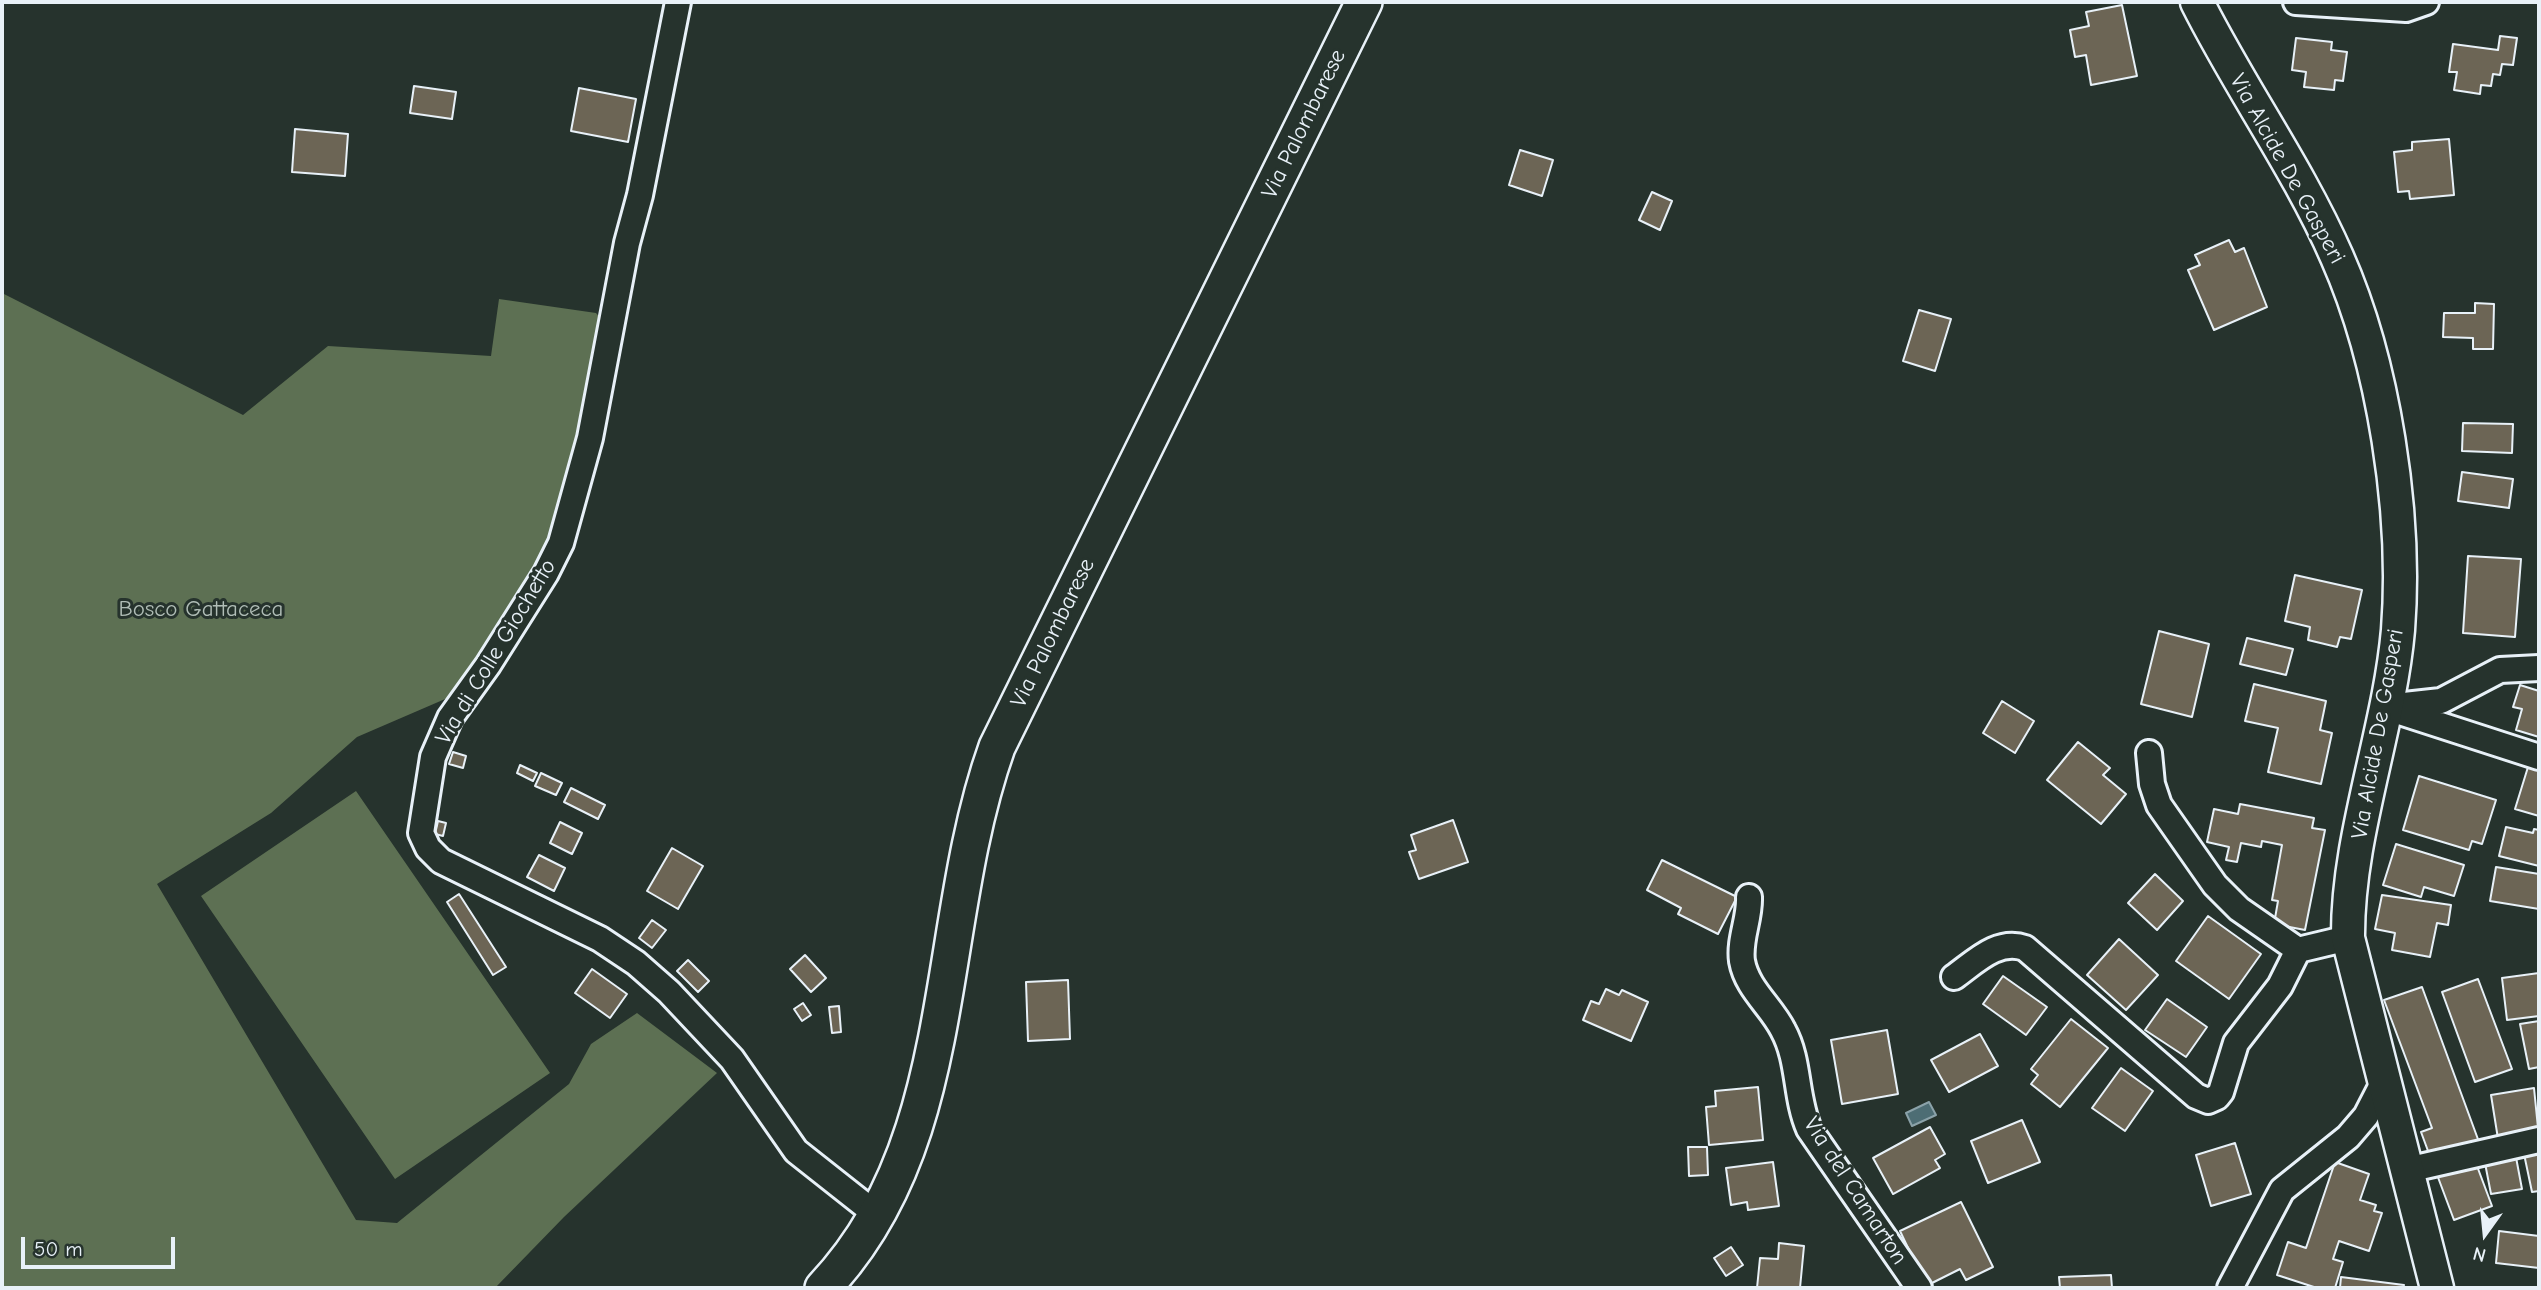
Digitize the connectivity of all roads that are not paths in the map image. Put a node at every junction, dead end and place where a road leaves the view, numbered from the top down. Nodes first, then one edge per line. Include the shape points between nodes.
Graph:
1 (678, 2) edge
2 (1364, 2) edge
3 (2197, 2) edge
4 (2296, 2) edge
5 (2426, 2) edge
6 (2539, 668) edge
7 (2386, 707) junction
8 (2150, 753) dead end
9 (2539, 757) edge
10 (1749, 897) dead end
11 (2348, 938) junction
12 (2298, 950) junction
13 (1954, 977) dead end
14 (2384, 1083) junction
15 (2539, 1140) edge
16 (2407, 1170) junction
17 (877, 1215) junction
18 (823, 1288) edge
19 (1919, 1288) edge
20 (2230, 1288) edge
21 (2437, 1288) edge

1 - 17 street, Via di Colle Giochetto via 592,428 561,543 441,734 431,765 421,833 442,861 600,939 649,974 732,1059 796,1151
2 - 17 main road, Via Palombarese via 998,747 970,843 925,1094 903,1160
3 - 7 street, Via Alcide De Gasperi via 2330,242 2369,355 2392,461 2398,528 2398,626
4 - 5 street via 2406,9
6 - 7 street via 2500,670 2441,701
7 - 9 street
7 - 11 street, Via Alcide De Gasperi via 2353,880
8 - 12 street via 2159,805 2215,885 2239,909
10 - 19 street, Via del Camarton via 1744,966 1789,1042 1805,1121
11 - 12 street
11 - 14 street, Via Alcide De Gasperi
12 - 13 street via 2280,986 2235,1043 2221,1092 2208,1101 2196,1096 2025,948 2000,946
14 - 16 street, Via Alcide De Gasperi
14 - 20 street via 2347,1138 2282,1190
15 - 16 street
16 - 21 street, Via Alcide De Gasperi
17 - 18 main road, Via Palombarese via 853,1254

